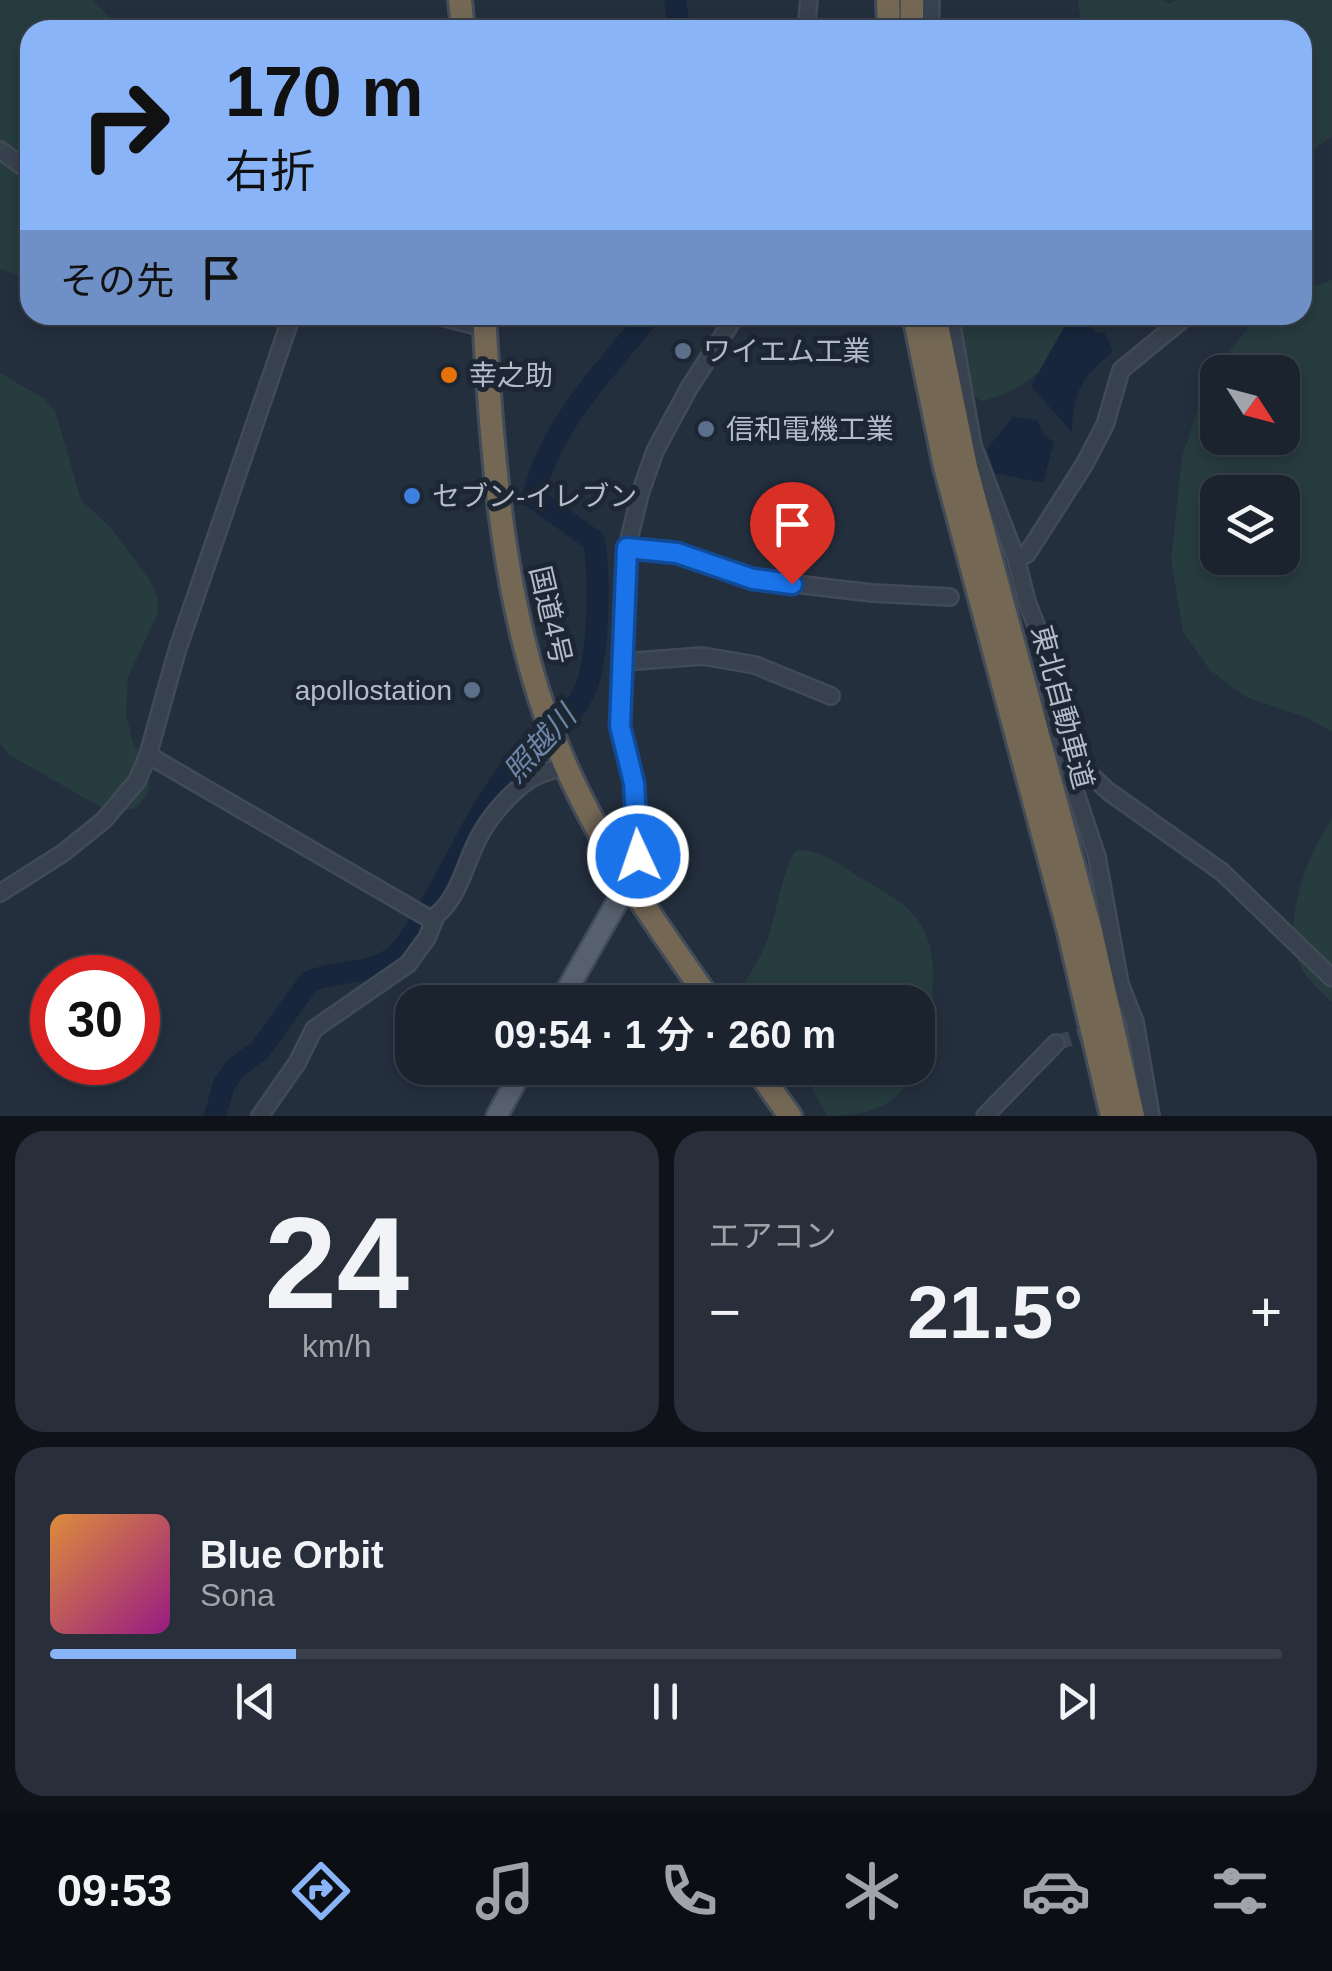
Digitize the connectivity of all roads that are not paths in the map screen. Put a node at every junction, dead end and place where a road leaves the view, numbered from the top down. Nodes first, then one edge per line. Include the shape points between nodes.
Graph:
1 (289, 325) edge
2 (484, 325) edge
3 (730, 325) edge
4 (916, 325) edge
5 (937, 325) edge
6 (952, 325) edge
7 (1176, 325) edge
8 (627, 548) junction
9 (1016, 558) junction
10 (1009, 596) dead end
11 (950, 597) dead end
12 (1027, 602) junction
13 (623, 662) junction
14 (831, 696) dead end
15 (1068, 754) junction
16 (148, 756) junction
17 (564, 763) junction
18 (628, 884) junction
19 (0, 893) edge
20 (433, 917) junction
21 (1332, 978) edge
22 (570, 985) edge
23 (698, 985) edge
24 (1056, 1043) tunnel mouth
25 (514, 1085) edge
26 (768, 1085) edge
27 (260, 1116) edge
28 (497, 1116) edge
29 (790, 1116) edge
30 (986, 1116) edge
31 (1112, 1116) edge
32 (1133, 1116) edge
33 (1151, 1116) edge

1 - 16 street
2 - 17 highway, 国道4号 via 515,609
3 - 8 street via 655,451
4 - 31 highway, 東北自動車道 via 945,467
5 - 32 highway, 東北自動車道 via 966,467 1092,932
6 - 9 street via 973,446
7 - 9 street via 1121,370 1105,425 1084,465 1027,554
8 - 11 street via 677,553 753,579
8 - 13 street
9 - 12 street
10 - 12 street
12 - 15 street via 1044,648 1054,724
13 - 14 street via 703,656 755,665
13 - 18 street via 620,726 634,783 638,856
15 - 21 street via 1108,791 1222,872
15 - 33 street via 1097,858
16 - 19 street via 137,781 104,820
16 - 20 street
17 - 18 highway, 国道4号
17 - 20 street via 531,778 502,806
18 - 22 main road
18 - 23 highway, 国道4号
20 - 27 street via 408,964 314,1029
24 - 30 street
25 - 28 main road
26 - 29 highway

